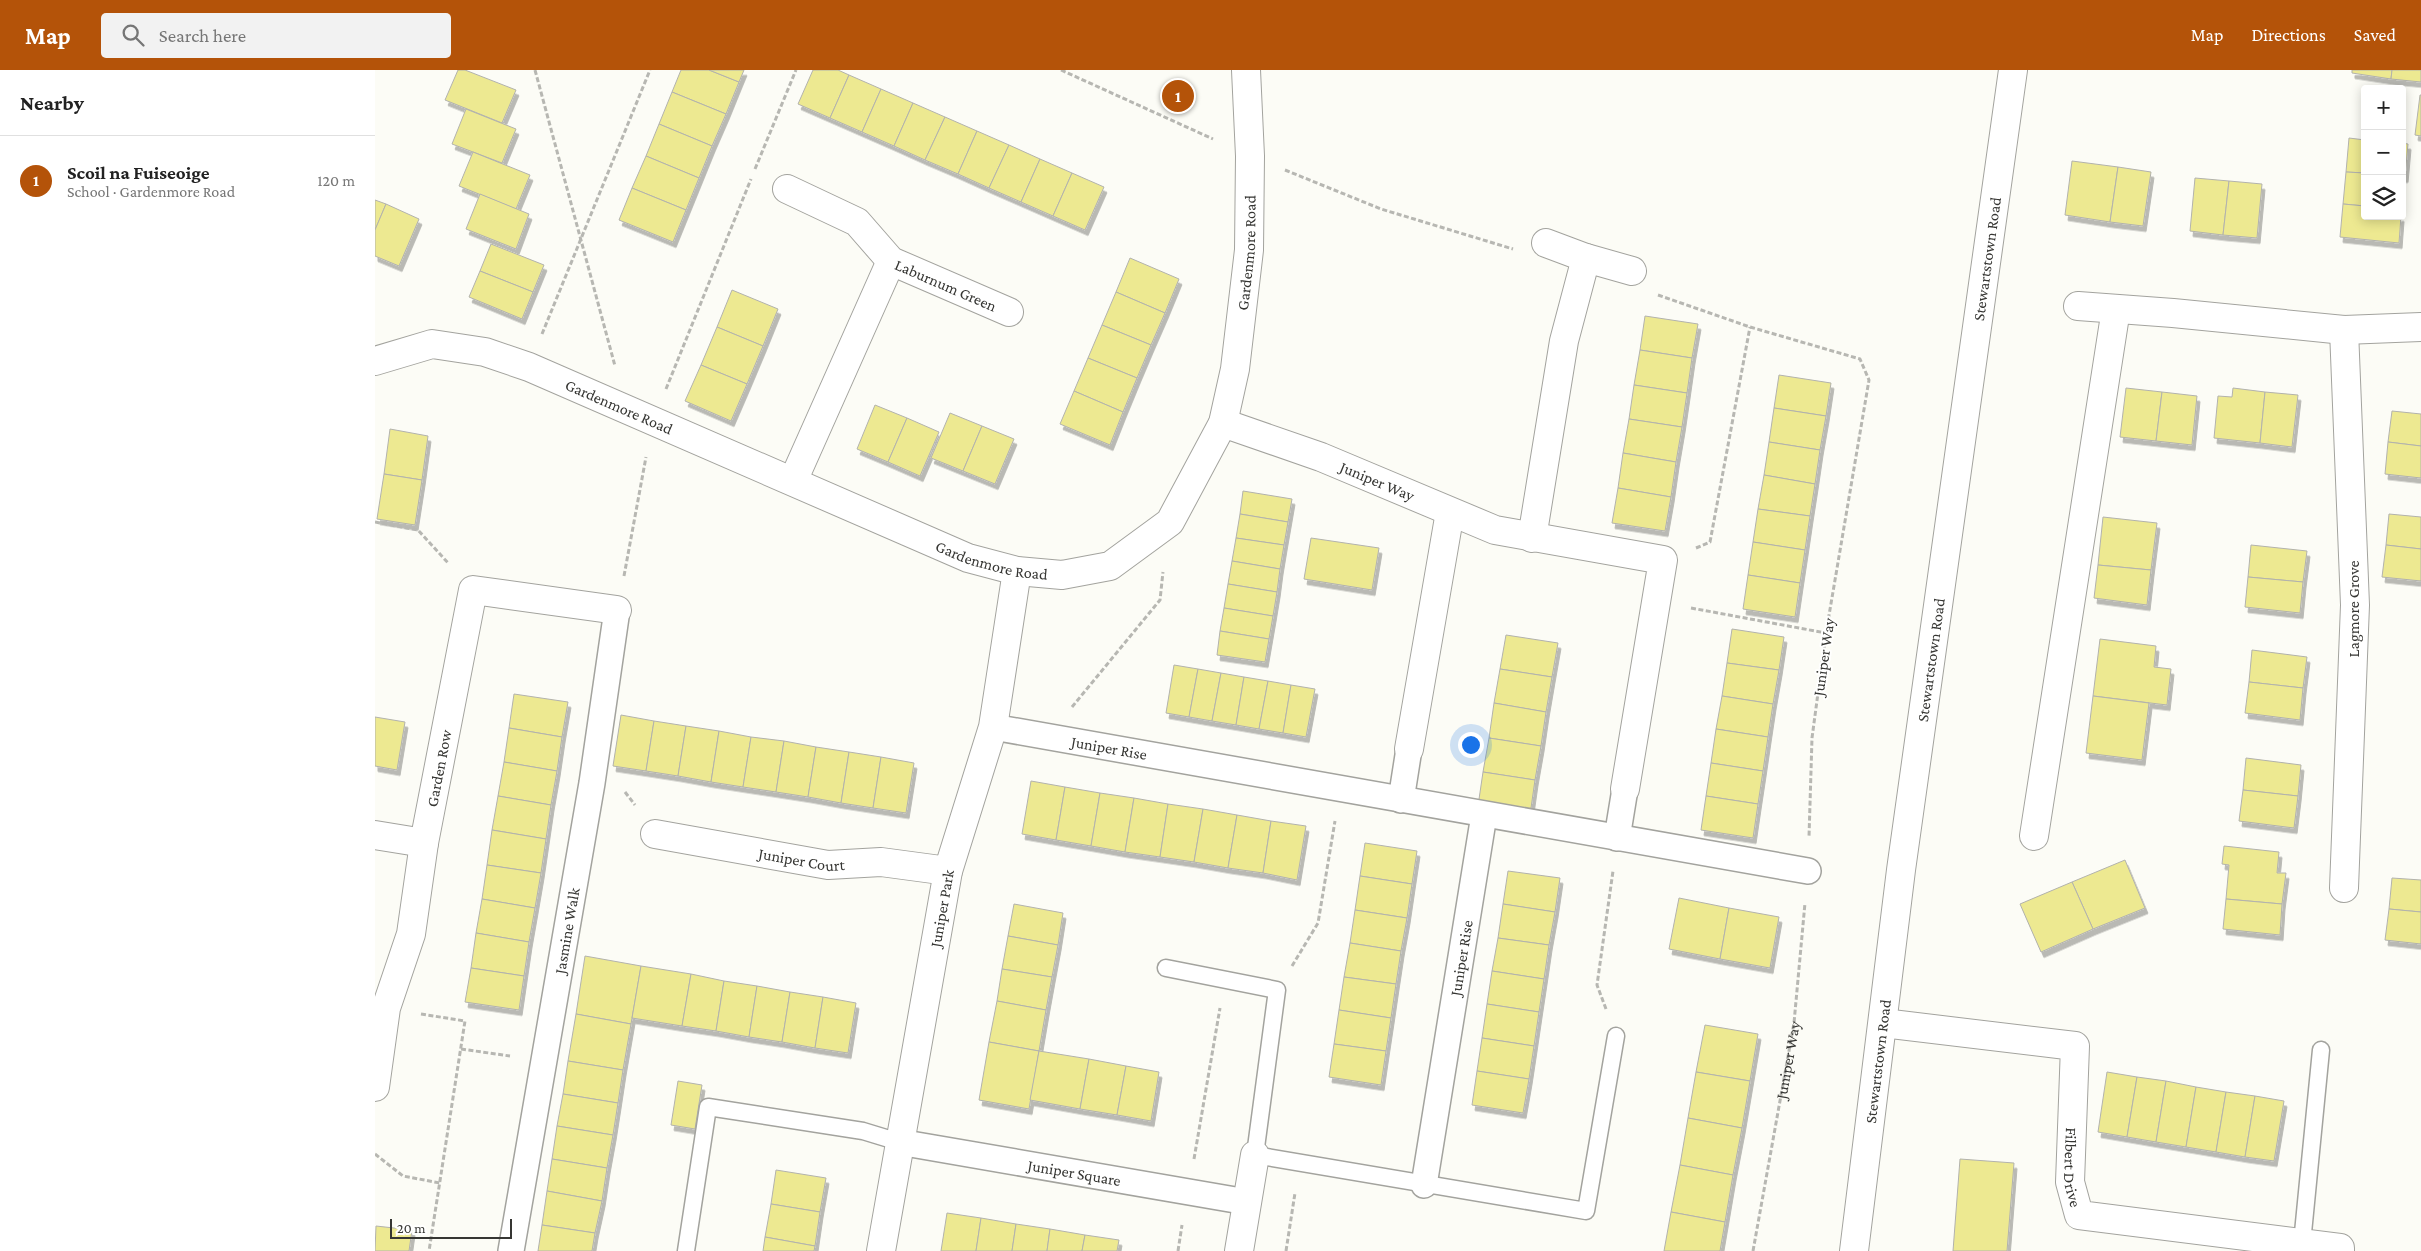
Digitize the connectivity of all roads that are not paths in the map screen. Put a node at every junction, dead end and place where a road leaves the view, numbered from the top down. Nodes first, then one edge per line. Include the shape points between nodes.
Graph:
1 (1246, 70) edge
2 (2013, 70) edge
3 (787, 189) dead end
4 (1546, 244) road end
5 (1586, 258) junction
6 (891, 260) junction
7 (1632, 272) road end
8 (2078, 306) dead end
9 (2116, 309) junction
10 (1009, 312) dead end
11 (2421, 327) edge
12 (2344, 330) junction
13 (375, 361) edge
14 (1223, 423) junction
15 (793, 482) junction
16 (1450, 512) junction
17 (1532, 538) junction
18 (1017, 571) junction
19 (617, 610) joint
20 (993, 727) junction
21 (1409, 749) joint
22 (1625, 789) joint
23 (1401, 800) junction
24 (1484, 815) junction
25 (655, 834) road end
26 (375, 835) edge
27 (2034, 836) dead end
28 (1617, 838) junction
29 (424, 843) junction
30 (949, 871) junction
31 (1809, 871) road end
32 (2345, 888) dead end
33 (1166, 968) dead end
34 (1883, 1022) junction
35 (1617, 1036) road end
36 (2321, 1050) dead end
37 (375, 1087) edge
38 (899, 1142) junction
39 (1255, 1155) junction
40 (1424, 1185) junction
41 (1247, 1202) junction
42 (2302, 1244) junction
43 (511, 1251) edge
44 (686, 1251) edge
45 (881, 1251) edge
46 (1239, 1251) edge
47 (1854, 1251) edge
48 (2339, 1251) edge

1 - 14 street, Gardenmore Road via 1250,156 1249,250 1235,369
2 - 34 street, Stewartstown Road via 1901,870
3 - 6 street, Laburnum Green via 857,222
4 - 5 street
5 - 7 street
5 - 17 street via 1564,341
6 - 10 street, Laburnum Green
6 - 15 street
8 - 9 street
9 - 12 street
9 - 27 street
11 - 12 street
12 - 32 street, Lagmore Grove via 2355,605
13 - 15 street, Gardenmore Road via 432,344 485,352 529,367
14 - 16 street, Juniper Way via 1321,457
14 - 18 street, Gardenmore Road via 1169,522 1109,566 1062,575
15 - 18 street, Gardenmore Road via 968,558
16 - 17 street, Juniper Way via 1495,530
16 - 21 street
17 - 22 street, Juniper Way via 1663,560
18 - 20 street, Juniper Park
19 - 29 street, Garden Row via 473,590
19 - 43 street, Jasmine Walk via 592,783
20 - 23 street, Juniper Rise
20 - 30 street, Juniper Park
21 - 23 street
22 - 28 street
23 - 24 street, Juniper Rise
24 - 28 street
24 - 40 street, Juniper Rise
25 - 30 street, Juniper Court via 828,865 881,862
26 - 29 street
28 - 31 street
29 - 37 street, Garden Row via 411,934 386,1008
30 - 38 street, Juniper Park
33 - 39 lane via 1277,990
34 - 42 street, Filbert Drive via 2075,1046 2070,1182 2079,1215
34 - 47 street, Stewartstown Road
35 - 40 lane via 1586,1211
36 - 42 lane
38 - 41 street, Juniper Square
38 - 44 lane via 863,1131 708,1107
38 - 45 street, Juniper Park
39 - 40 lane
39 - 41 street
41 - 46 street
42 - 48 street, Filbert Drive via 2340,1248

